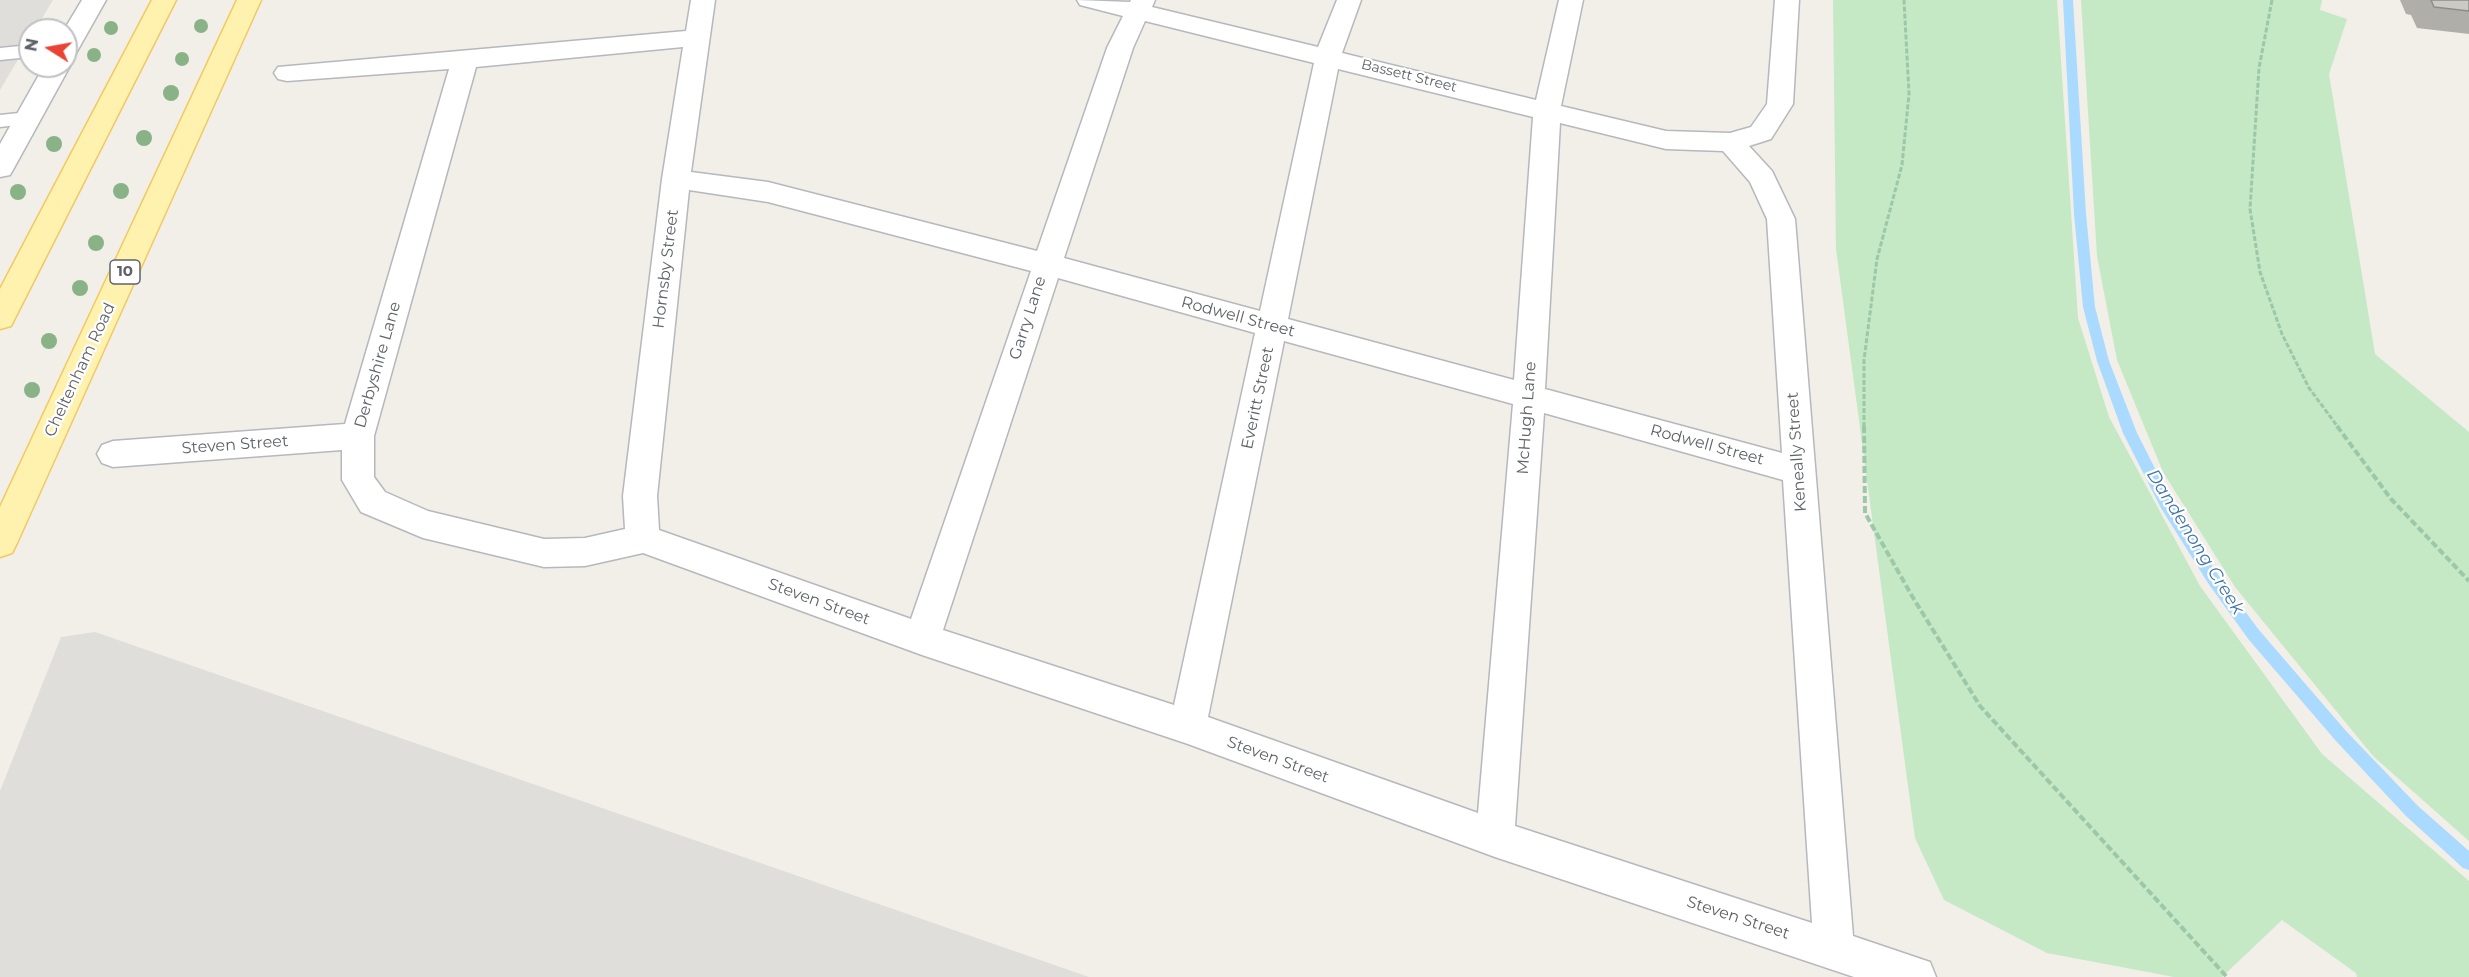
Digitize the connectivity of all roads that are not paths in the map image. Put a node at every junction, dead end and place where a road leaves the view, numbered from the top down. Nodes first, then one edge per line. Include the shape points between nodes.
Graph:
1 (94, 0) edge
2 (164, 0) edge
3 (249, 0) edge
4 (704, 0) edge
5 (1089, 0) edge
6 (1349, 0) edge
7 (1571, 0) edge
8 (1787, 0) edge
9 (1140, 5) edge
10 (78, 28) edge
11 (698, 38) junction
12 (18, 52) edge
13 (0, 54) edge
14 (1328, 56) junction
15 (465, 60) junction
16 (286, 73) dead end
17 (50, 78) edge
18 (1547, 109) junction
19 (28, 118) junction
20 (0, 121) edge
21 (1730, 142) junction
22 (0, 168) edge
23 (676, 179) junction
24 (1046, 264) junction
25 (0, 318) edge
26 (1273, 326) junction
27 (1529, 396) junction
28 (358, 436) junction
29 (113, 454) dead end
30 (1797, 470) junction
31 (643, 539) junction
32 (0, 543) edge
33 (922, 639) junction
34 (1188, 727) junction
35 (1495, 838) junction
36 (1834, 949) junction
37 (1915, 977) edge

1 - 10 street
2 - 25 main road
3 - 32 main road, Cheltenham Road / 10
4 - 11 street, Hornsby Street
5 - 9 street, Bassett Street
6 - 14 street, Everitt Street
7 - 18 street, McHugh Lane
8 - 21 street via 1780,104 1761,133
9 - 14 street, Bassett Street
9 - 24 street, Garry Lane via 1120,48
11 - 15 street
11 - 23 street, Hornsby Street
12 - 13 lane
14 - 18 street, Bassett Street
14 - 26 street, Everitt Street
15 - 16 street
15 - 28 street, Derbyshire Lane
17 - 19 street
18 - 21 street, Bassett Street via 1666,140
18 - 27 street, McHugh Lane
19 - 20 lane
19 - 22 street
21 - 30 street, Keneally Street via 1762,178 1781,219
23 - 24 street, Rodwell Street via 768,192
23 - 31 street, Hornsby Street via 640,496
24 - 26 street, Rodwell Street
24 - 33 street, Garry Lane
26 - 27 street, Rodwell Street
26 - 34 street, Everitt Street
27 - 30 street, Rodwell Street
27 - 35 street, McHugh Lane
28 - 29 street, Steven Street
28 - 31 street, Derbyshire Lane via 358,480 373,502 423,524 544,553 585,552
30 - 36 street, Keneally Street
31 - 33 street, Steven Street
33 - 34 street, Steven Street
34 - 35 street, Steven Street
35 - 36 street, Steven Street
36 - 37 street, Steven Street

